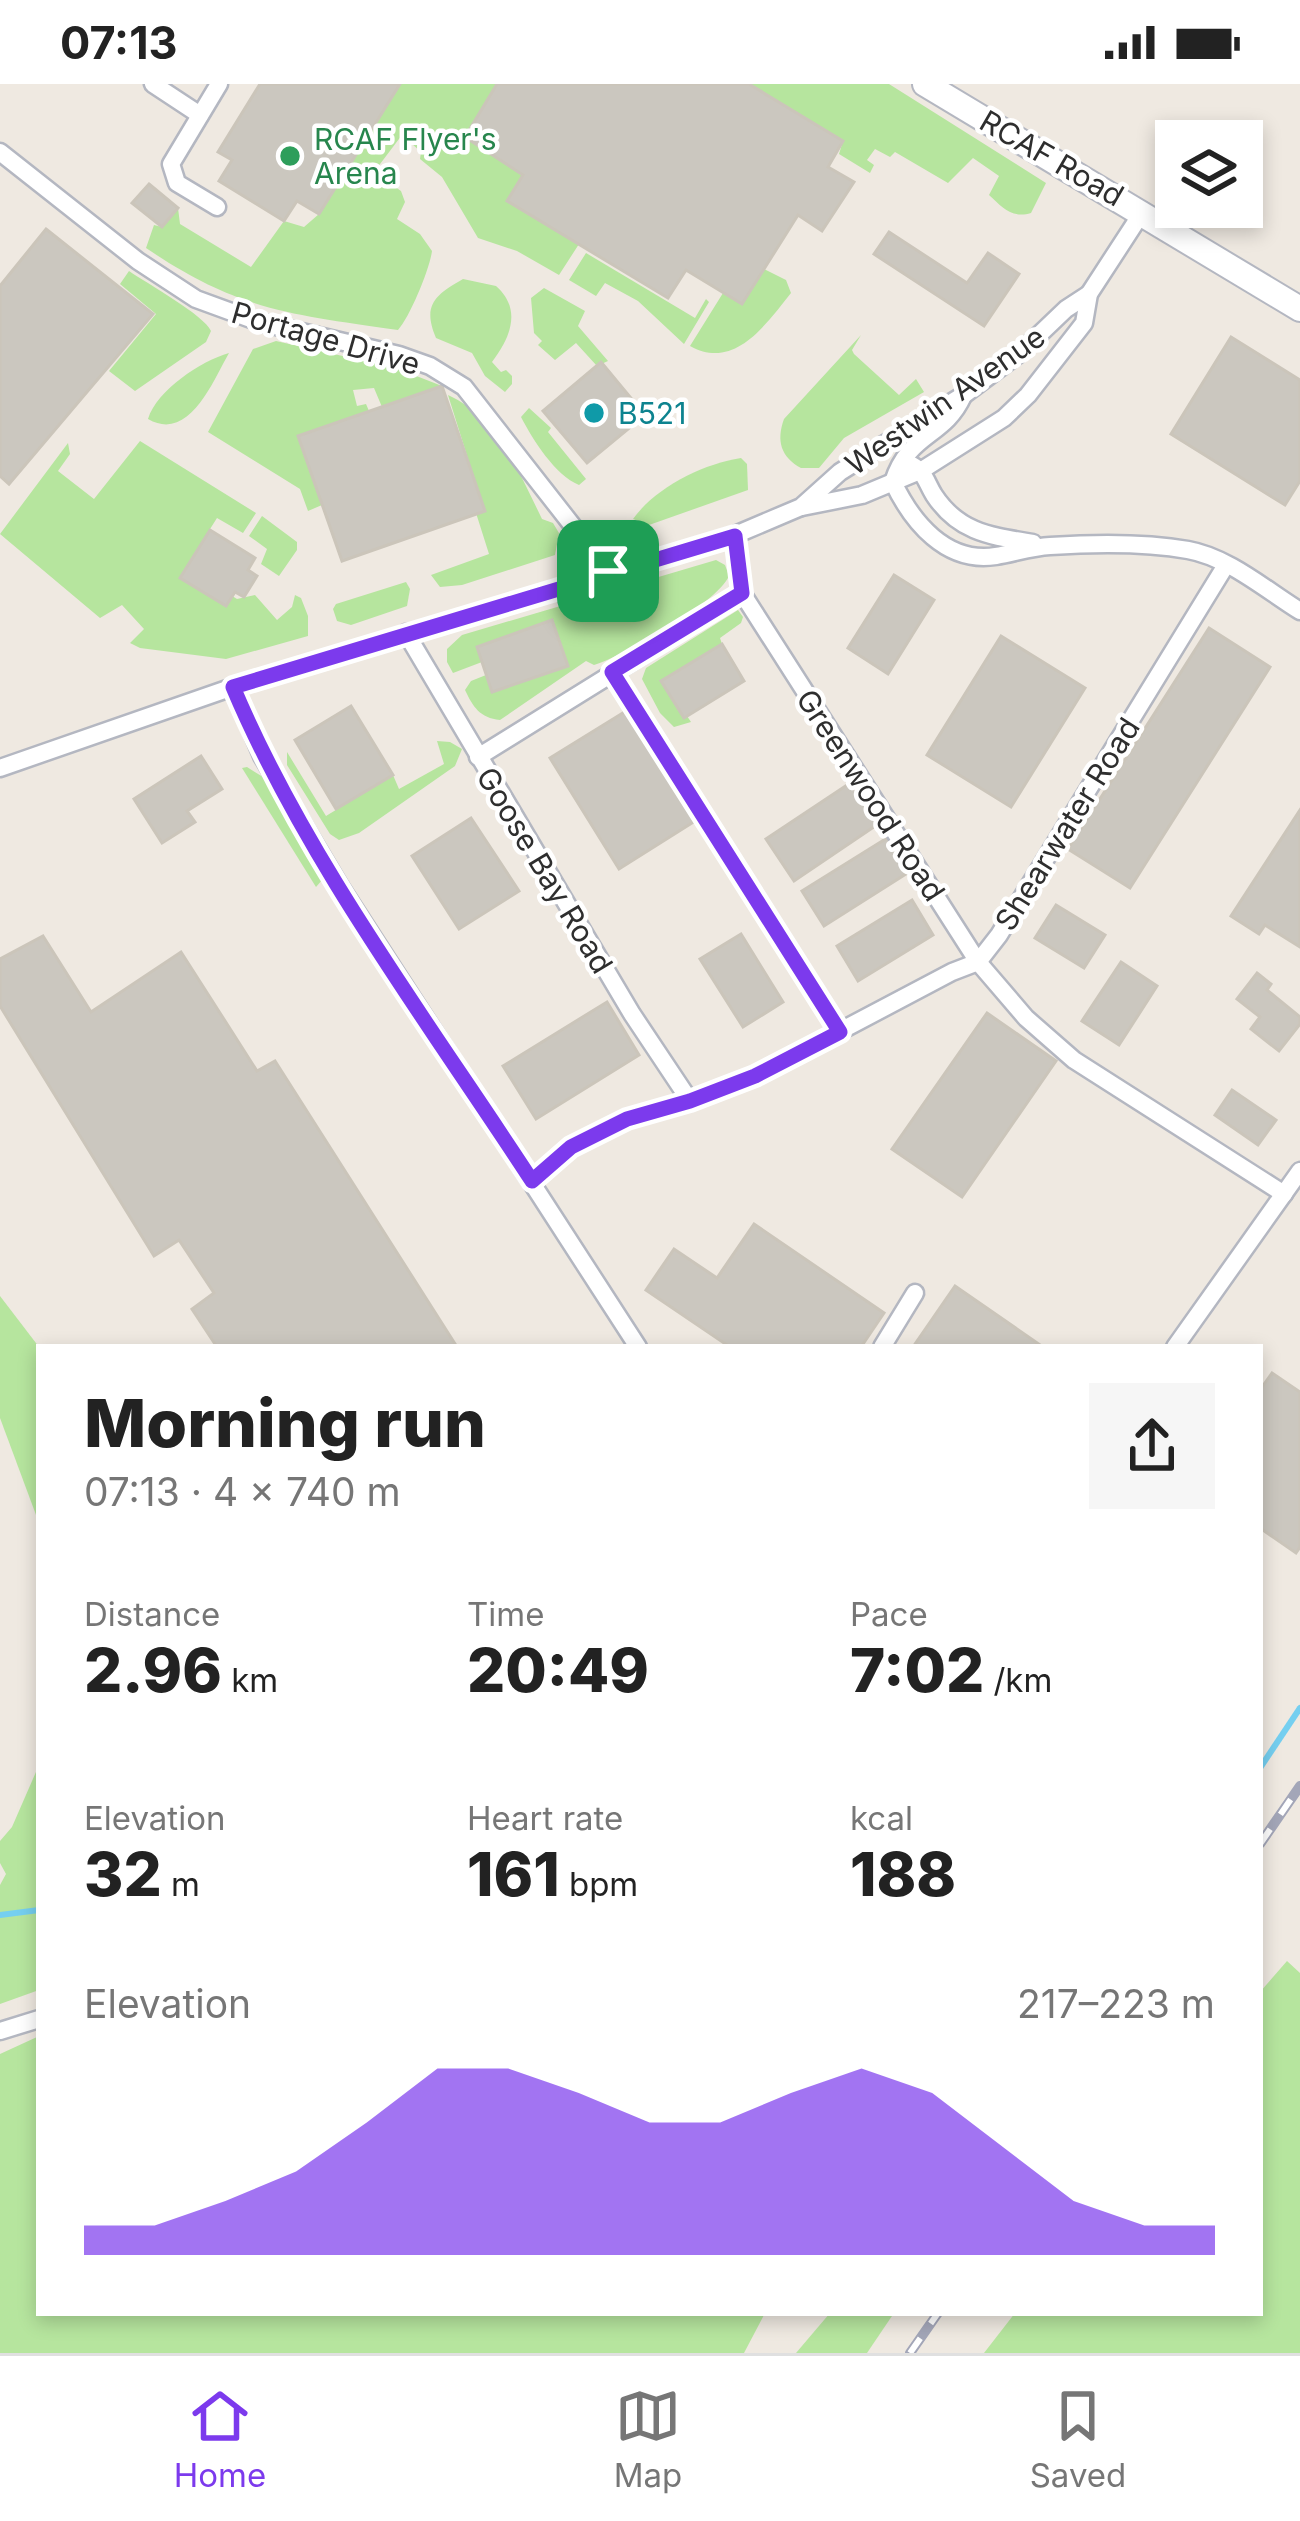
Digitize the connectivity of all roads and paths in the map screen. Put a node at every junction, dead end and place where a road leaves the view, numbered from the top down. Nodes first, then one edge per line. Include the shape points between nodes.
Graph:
1 (153, 84) edge
2 (219, 84) edge
3 (926, 84) edge
4 (200, 116) junction
5 (0, 152) edge
6 (217, 208) dead end
7 (1143, 211) junction
8 (1089, 294) junction
9 (1300, 309) edge
10 (964, 394) junction
11 (873, 453) junction
12 (900, 459) junction
13 (922, 470) junction
14 (893, 482) junction
15 (801, 507) junction
16 (735, 536) junction
17 (1046, 546) junction
18 (1226, 565) junction
19 (608, 571) junction
20 (742, 593) junction
21 (1300, 611) edge
22 (406, 633) junction
23 (612, 672) junction
24 (233, 687) junction
25 (478, 757) junction
26 (0, 768) edge
27 (978, 962) junction
28 (840, 1032) junction
29 (690, 1101) junction
30 (1300, 1171) edge
31 (532, 1181) junction
32 (1284, 1194) junction
33 (915, 1293) dead end
34 (636, 1344) edge
35 (884, 1344) edge
36 (1176, 1344) edge
37 (36, 2020) edge
38 (0, 2031) edge

1 - 4 street
2 - 4 street
3 - 7 main road, RCAF Road
4 - 6 street via 171,174
5 - 19 street, Portage Drive via 196,299 399,355 464,386
7 - 8 street, Westwin Avenue
7 - 9 main road, RCAF Road
8 - 10 street, Westwin Avenue
8 - 13 street, Westwin Avenue via 1084,322 1028,395
10 - 11 street, Westwin Avenue
10 - 12 street via 954,417
11 - 12 street
11 - 15 street, Westwin Avenue
12 - 13 street
12 - 14 street
13 - 14 street, Westwin Avenue
13 - 17 street via 950,517 970,531
14 - 15 street, Westwin Avenue
14 - 17 street via 922,529 952,550 990,557
15 - 16 street, Westwin Avenue
16 - 19 street, Westwin Avenue
16 - 20 street, Greenwood Road
17 - 18 street via 1135,544 1193,551
18 - 21 street
18 - 27 street, Shearwater Road
19 - 22 street, Westwin Avenue
20 - 23 street
20 - 27 street, Greenwood Road
22 - 24 street, Westwin Avenue
22 - 25 street, Goose Bay Road
23 - 25 street
23 - 28 street
24 - 26 street, Westwin Avenue
24 - 31 street via 262,755 339,885
25 - 29 street, Goose Bay Road
27 - 28 street, Shearwater Road
27 - 32 street, Greenwood Road via 1074,1060
28 - 29 street, Shearwater Road
29 - 31 street, Shearwater Road via 571,1147
30 - 32 street
31 - 34 street
32 - 36 street
33 - 35 street
37 - 38 street

